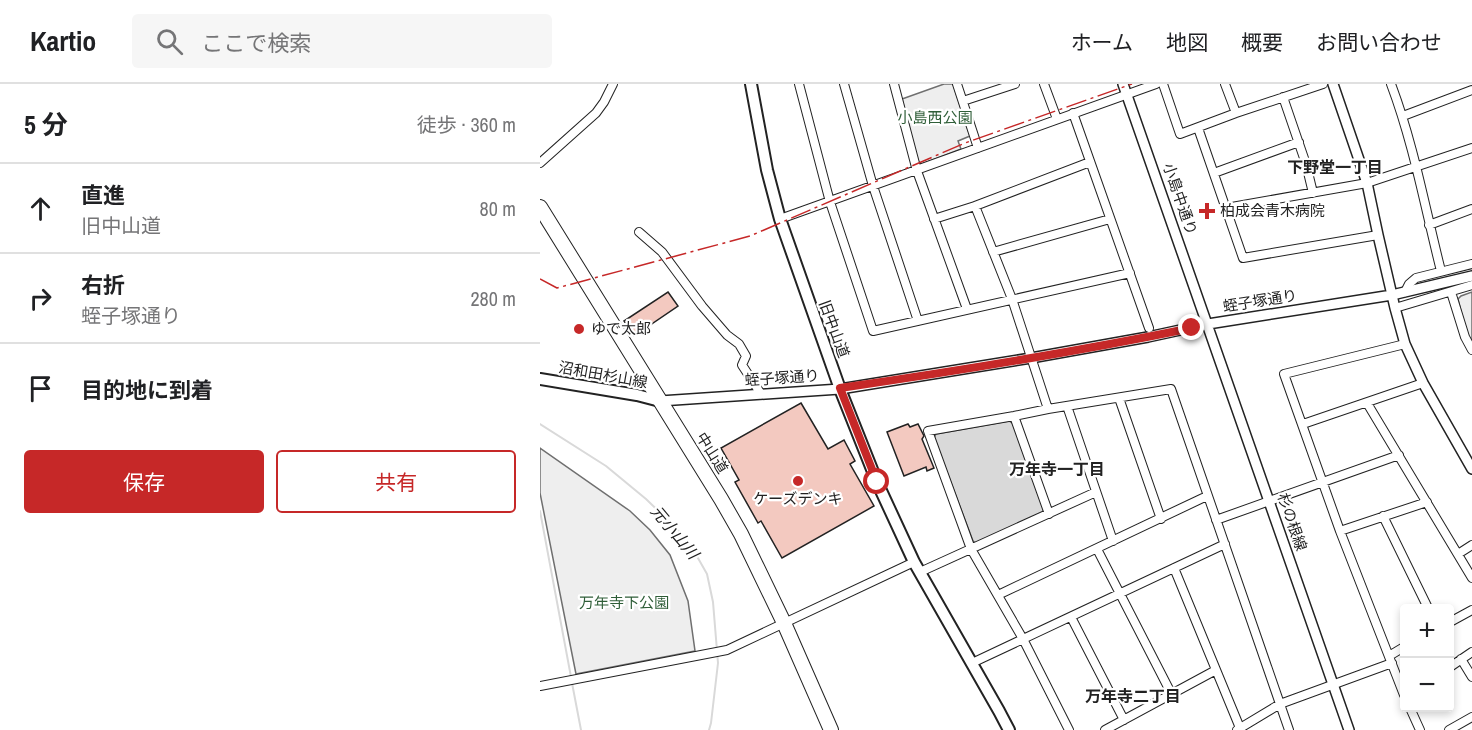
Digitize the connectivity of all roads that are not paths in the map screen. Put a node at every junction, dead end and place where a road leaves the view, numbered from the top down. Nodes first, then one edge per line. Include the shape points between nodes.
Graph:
1 (613, 84) edge
2 (751, 84) edge
3 (799, 84) edge
4 (844, 84) edge
5 (894, 84) edge
6 (957, 84) edge
7 (1015, 84) edge
8 (1044, 84) edge
9 (1123, 84) edge
10 (1156, 84) edge
11 (1163, 84) edge
12 (1226, 84) edge
13 (1323, 84) edge
14 (1333, 84) edge
15 (1391, 84) edge
16 (1467, 89) edge
17 (1127, 94) junction
18 (1283, 97) junction
19 (963, 101) junction
20 (1073, 113) junction
21 (1236, 113) junction
22 (1403, 116) junction
23 (1058, 119) junction
24 (1198, 128) junction
25 (1299, 142) junction
26 (978, 148) junction
27 (1472, 148) edge
28 (1090, 162) junction
29 (540, 163) edge
30 (1417, 166) junction
31 (917, 171) junction
32 (1214, 173) junction
33 (1367, 183) junction
34 (873, 186) junction
35 (1313, 193) junction
36 (830, 202) junction
37 (975, 206) junction
38 (540, 207) edge
39 (1226, 208) junction
40 (1472, 209) edge
41 (780, 219) junction
42 (934, 219) junction
43 (1110, 219) junction
44 (1430, 225) junction
45 (639, 232) dead end
46 (1377, 235) junction
47 (993, 252) junction
48 (1472, 264) edge
49 (1441, 271) junction
50 (1130, 273) junction
51 (1472, 276) edge
52 (1472, 285) edge
53 (1408, 291) junction
54 (1451, 292) junction
55 (1392, 295) junction
56 (1012, 298) junction
57 (1395, 308) junction
58 (966, 309) junction
59 (918, 321) junction
60 (1208, 324) junction
61 (1149, 328) dead end
62 (1406, 344) junction
63 (1472, 350) edge
64 (1031, 358) junction
65 (540, 379) edge
66 (1423, 383) junction
67 (840, 388) junction
68 (762, 394) junction
69 (1119, 398) junction
70 (660, 401) junction
71 (1367, 403) junction
72 (1067, 406) junction
73 (1048, 409) junction
74 (1014, 416) junction
75 (1303, 424) junction
76 (1399, 455) junction
77 (1472, 469) edge
78 (1322, 483) junction
79 (1096, 492) junction
80 (1207, 496) junction
81 (1269, 501) junction
82 (1427, 502) junction
83 (1049, 514) junction
84 (1383, 516) junction
85 (1161, 519) junction
86 (1216, 520) junction
87 (1340, 531) junction
88 (1113, 541) junction
89 (1224, 544) junction
90 (1472, 545) edge
91 (971, 549) junction
92 (1096, 549) junction
93 (1458, 554) junction
94 (917, 567) junction
95 (1174, 568) junction
96 (1472, 578) edge
97 (1120, 594) junction
98 (998, 595) junction
99 (1426, 604) edge
100 (1472, 610) edge
101 (1071, 617) junction
102 (1454, 619) edge
103 (784, 622) junction
104 (1023, 639) junction
105 (1400, 650) edge
106 (1472, 652) edge
107 (1390, 659) junction
108 (1461, 659) junction
109 (972, 663) junction
110 (1454, 664) edge
111 (1216, 670) junction
112 (1472, 677) edge
113 (1332, 685) junction
114 (1400, 685) edge
115 (540, 686) edge
116 (1171, 693) junction
117 (1280, 704) junction
118 (1412, 712) edge
119 (1472, 717) edge
120 (1124, 720) junction
121 (1239, 729) edge
122 (831, 730) edge
123 (1009, 730) edge
124 (1069, 730) edge
125 (1106, 730) edge
126 (1289, 730) edge
127 (1349, 730) edge
128 (1420, 730) edge
129 (1449, 730) edge

1 - 29 street via 596,113
2 - 41 main road, 旧中山道
3 - 36 street
4 - 34 street
5 - 31 street
6 - 19 street
7 - 19 street
8 - 23 street
9 - 17 street, 小島中通り
10 - 17 street
11 - 24 street via 1180,134
12 - 21 street
13 - 18 street
14 - 33 street
15 - 22 street
16 - 22 street
17 - 20 street
17 - 60 street, 小島中通り
18 - 21 street
18 - 25 street
19 - 26 street
20 - 23 street
20 - 28 street
21 - 24 street
22 - 30 street
23 - 26 street
24 - 32 street
25 - 32 street
25 - 35 street
26 - 31 street
27 - 30 street
28 - 37 street
28 - 43 street
30 - 33 street
30 - 44 street
31 - 34 street
31 - 42 street
32 - 39 street
33 - 35 street
33 - 46 street
34 - 36 street
34 - 59 street
35 - 39 street
36 - 41 street
36 - 59 street via 873,331
37 - 42 street
37 - 47 street
38 - 70 highway, 中山道
39 - 46 street via 1243,258
40 - 44 street
41 - 67 main road, 旧中山道
42 - 58 street
43 - 47 street
43 - 50 street
44 - 49 street
45 - 68 street via 662,252 702,306 739,344 746,356 742,365
46 - 55 street
47 - 56 street
48 - 49 street
49 - 53 street via 1416,278
50 - 56 street
50 - 61 street
51 - 53 street, 蛭子塚通り
52 - 54 street
53 - 55 street, 蛭子塚通り
54 - 57 street
54 - 63 street
55 - 57 street
55 - 60 street, 蛭子塚通り
56 - 58 street
56 - 64 street
57 - 62 street
58 - 59 street
60 - 64 street, 蛭子塚通り
60 - 81 street, 杉の根線
62 - 66 street
62 - 75 street via 1284,374
64 - 67 street, 蛭子塚通り
64 - 73 street
65 - 70 main road, 沼和田杉山線
66 - 71 street
66 - 77 street
67 - 68 street, 蛭子塚通り
67 - 94 main road, 旧中山道 via 877,482
68 - 70 street, 蛭子塚通り
69 - 72 street
69 - 80 street via 1171,389
69 - 85 street
70 - 103 highway, 中山道 via 741,534
71 - 75 street
71 - 76 street
72 - 73 street
72 - 79 street
73 - 74 street
74 - 83 street
74 - 91 street via 928,431
75 - 78 street
76 - 78 street
76 - 82 street
78 - 81 street
78 - 87 street
79 - 83 street
79 - 88 street
80 - 85 street
80 - 86 street
81 - 86 street
81 - 113 street, 杉の根線
82 - 84 street
82 - 93 street
83 - 91 street
84 - 87 street
84 - 99 street
85 - 88 street
86 - 89 street
87 - 107 street
88 - 92 street
89 - 95 street
89 - 117 street
90 - 93 street
91 - 94 street
91 - 98 street
92 - 97 street
92 - 98 street
93 - 96 street
94 - 103 street
94 - 109 main road, 旧中山道
95 - 97 street
95 - 111 street
97 - 101 street
97 - 116 street
98 - 104 street
100 - 102 street
101 - 104 street
101 - 120 street
103 - 115 street via 723,650
103 - 122 highway, 中山道
104 - 109 street
104 - 124 street
105 - 107 street
106 - 108 street
107 - 113 street
107 - 114 street
108 - 110 street
108 - 112 street
109 - 123 main road, 旧中山道
111 - 116 street
111 - 121 street
113 - 117 street
113 - 127 street, 杉の根線
116 - 120 street
117 - 121 street
117 - 126 street
118 - 128 street
119 - 129 street
120 - 125 street

